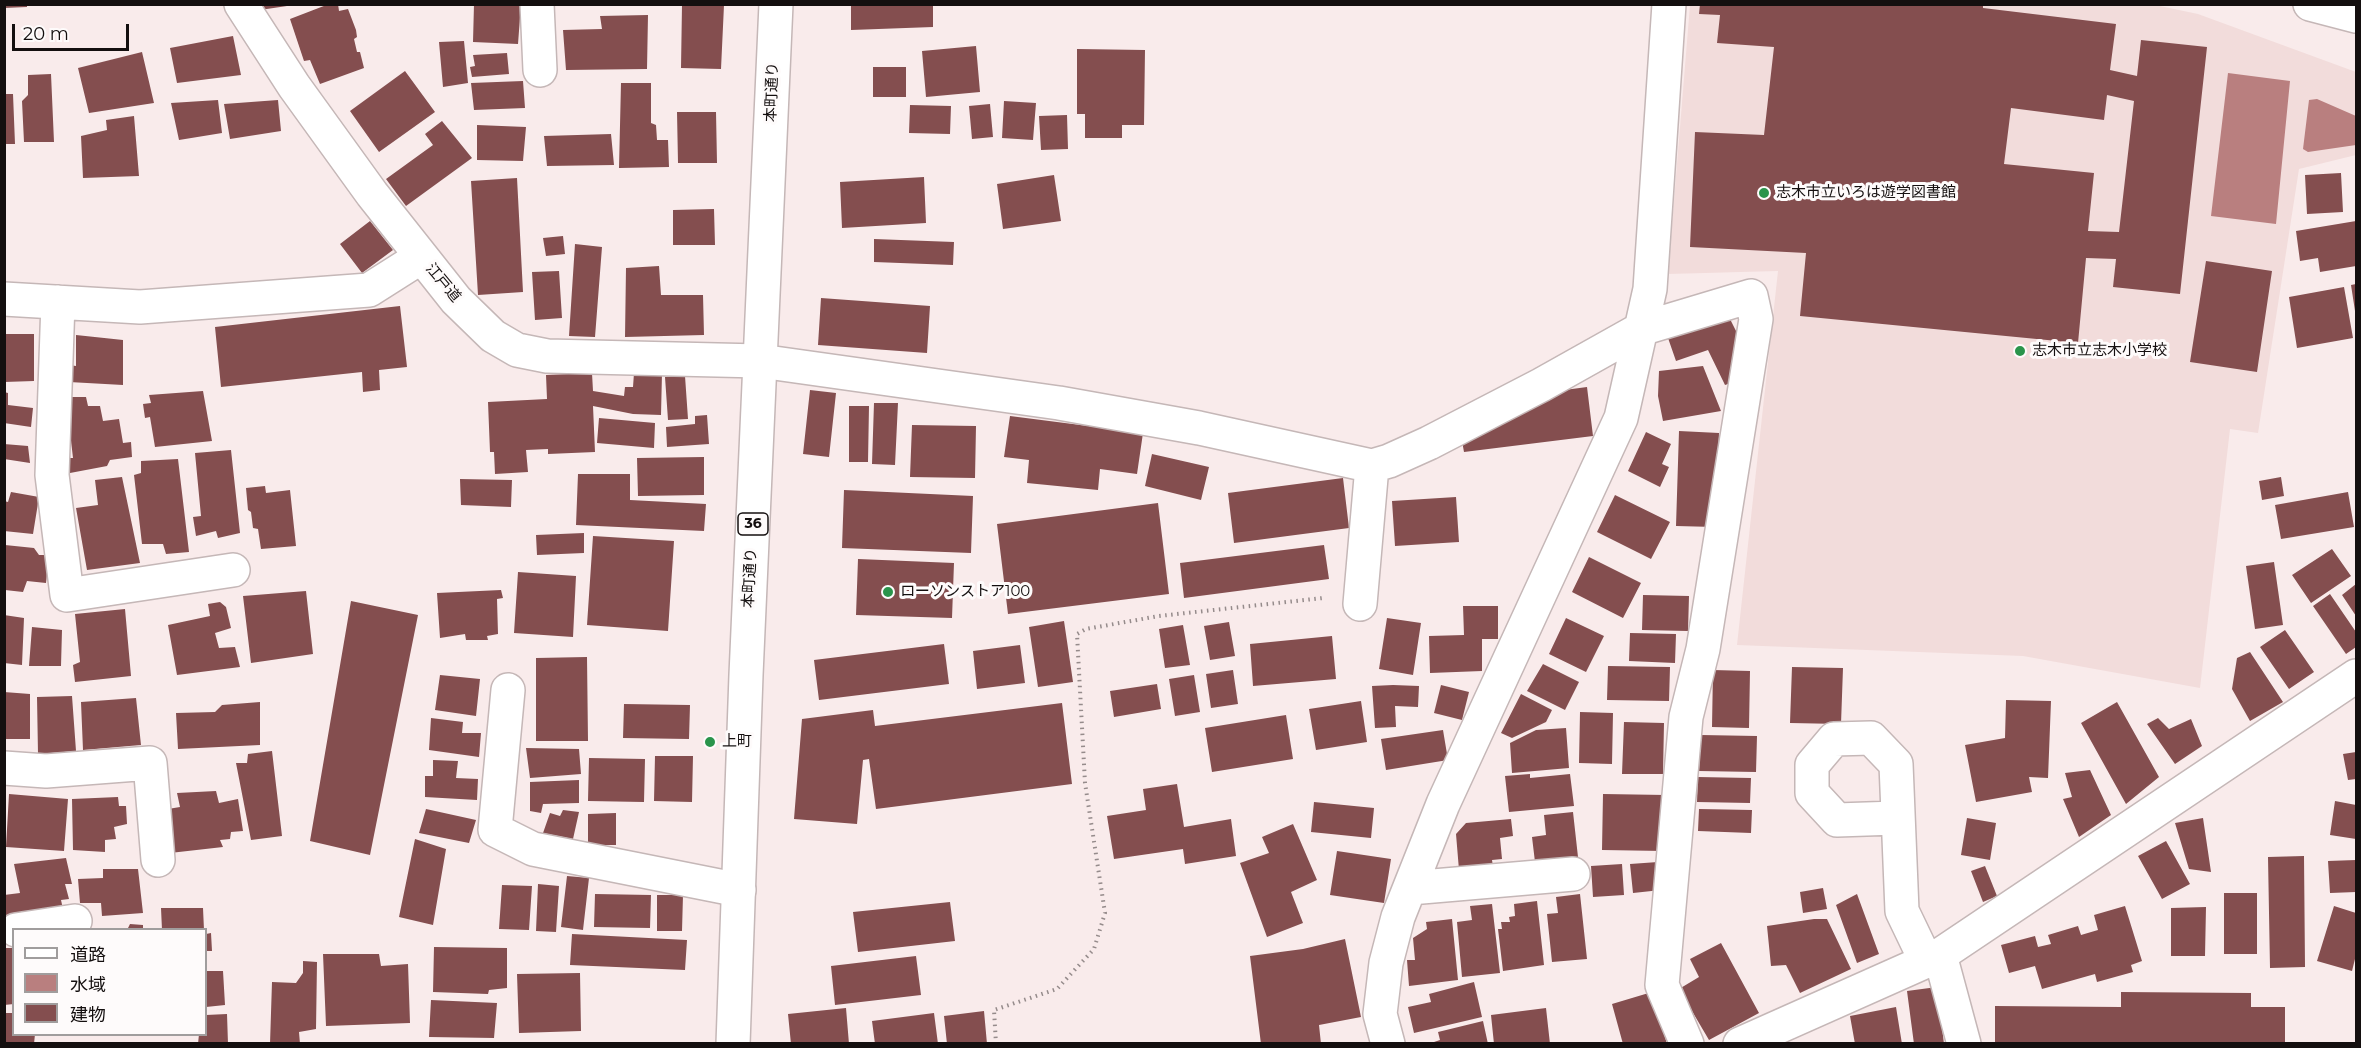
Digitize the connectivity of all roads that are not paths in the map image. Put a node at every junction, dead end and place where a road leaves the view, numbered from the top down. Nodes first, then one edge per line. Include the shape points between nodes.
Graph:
1 (241, 4) edge
2 (537, 4) edge
3 (776, 4) edge
4 (1668, 4) edge
5 (2310, 4) edge
6 (2356, 16) edge
7 (540, 70) dead end
8 (421, 257) junction
9 (4, 299) edge
10 (58, 302) junction
11 (1641, 329) junction
12 (760, 360) junction
13 (1372, 466) junction
14 (233, 570) dead end
15 (1360, 599) road end
16 (2356, 676) edge
17 (508, 690) dead end
18 (4, 768) edge
19 (1896, 818) dead end
20 (158, 860) dead end
21 (1573, 874) dead end
22 (1410, 888) junction
23 (739, 890) junction
24 (75, 921) dead end
25 (28, 928) edge
26 (1933, 958) junction
27 (733, 1044) edge
28 (1388, 1044) edge
29 (1688, 1044) edge
30 (1740, 1044) edge
31 (1964, 1044) edge

1 - 8 street, 江戸道 via 294,86
2 - 7 street
3 - 12 street, 本町通り / 36
4 - 11 street via 1650,289
5 - 6 street
8 - 10 street via 369,290 140,308
8 - 12 street, 江戸道 via 470,316 517,350 547,356
9 - 10 street
10 - 14 street via 52,475 67,595
11 - 13 street via 1429,443
11 - 22 street via 1621,418 1443,804
11 - 29 street via 1751,296 1756,319 1703,649 1686,717 1662,985
12 - 13 street, 江戸道 via 1059,403
12 - 23 street, 本町通り / 36
13 - 15 street
16 - 26 street
17 - 23 street via 495,830 533,849
18 - 20 street via 46,771 150,763
19 - 26 street via 1902,911
21 - 22 street
22 - 28 street via 1398,917 1383,986 1380,1014
23 - 27 street, 本町通り / 36
24 - 25 street
26 - 30 street
26 - 31 street

